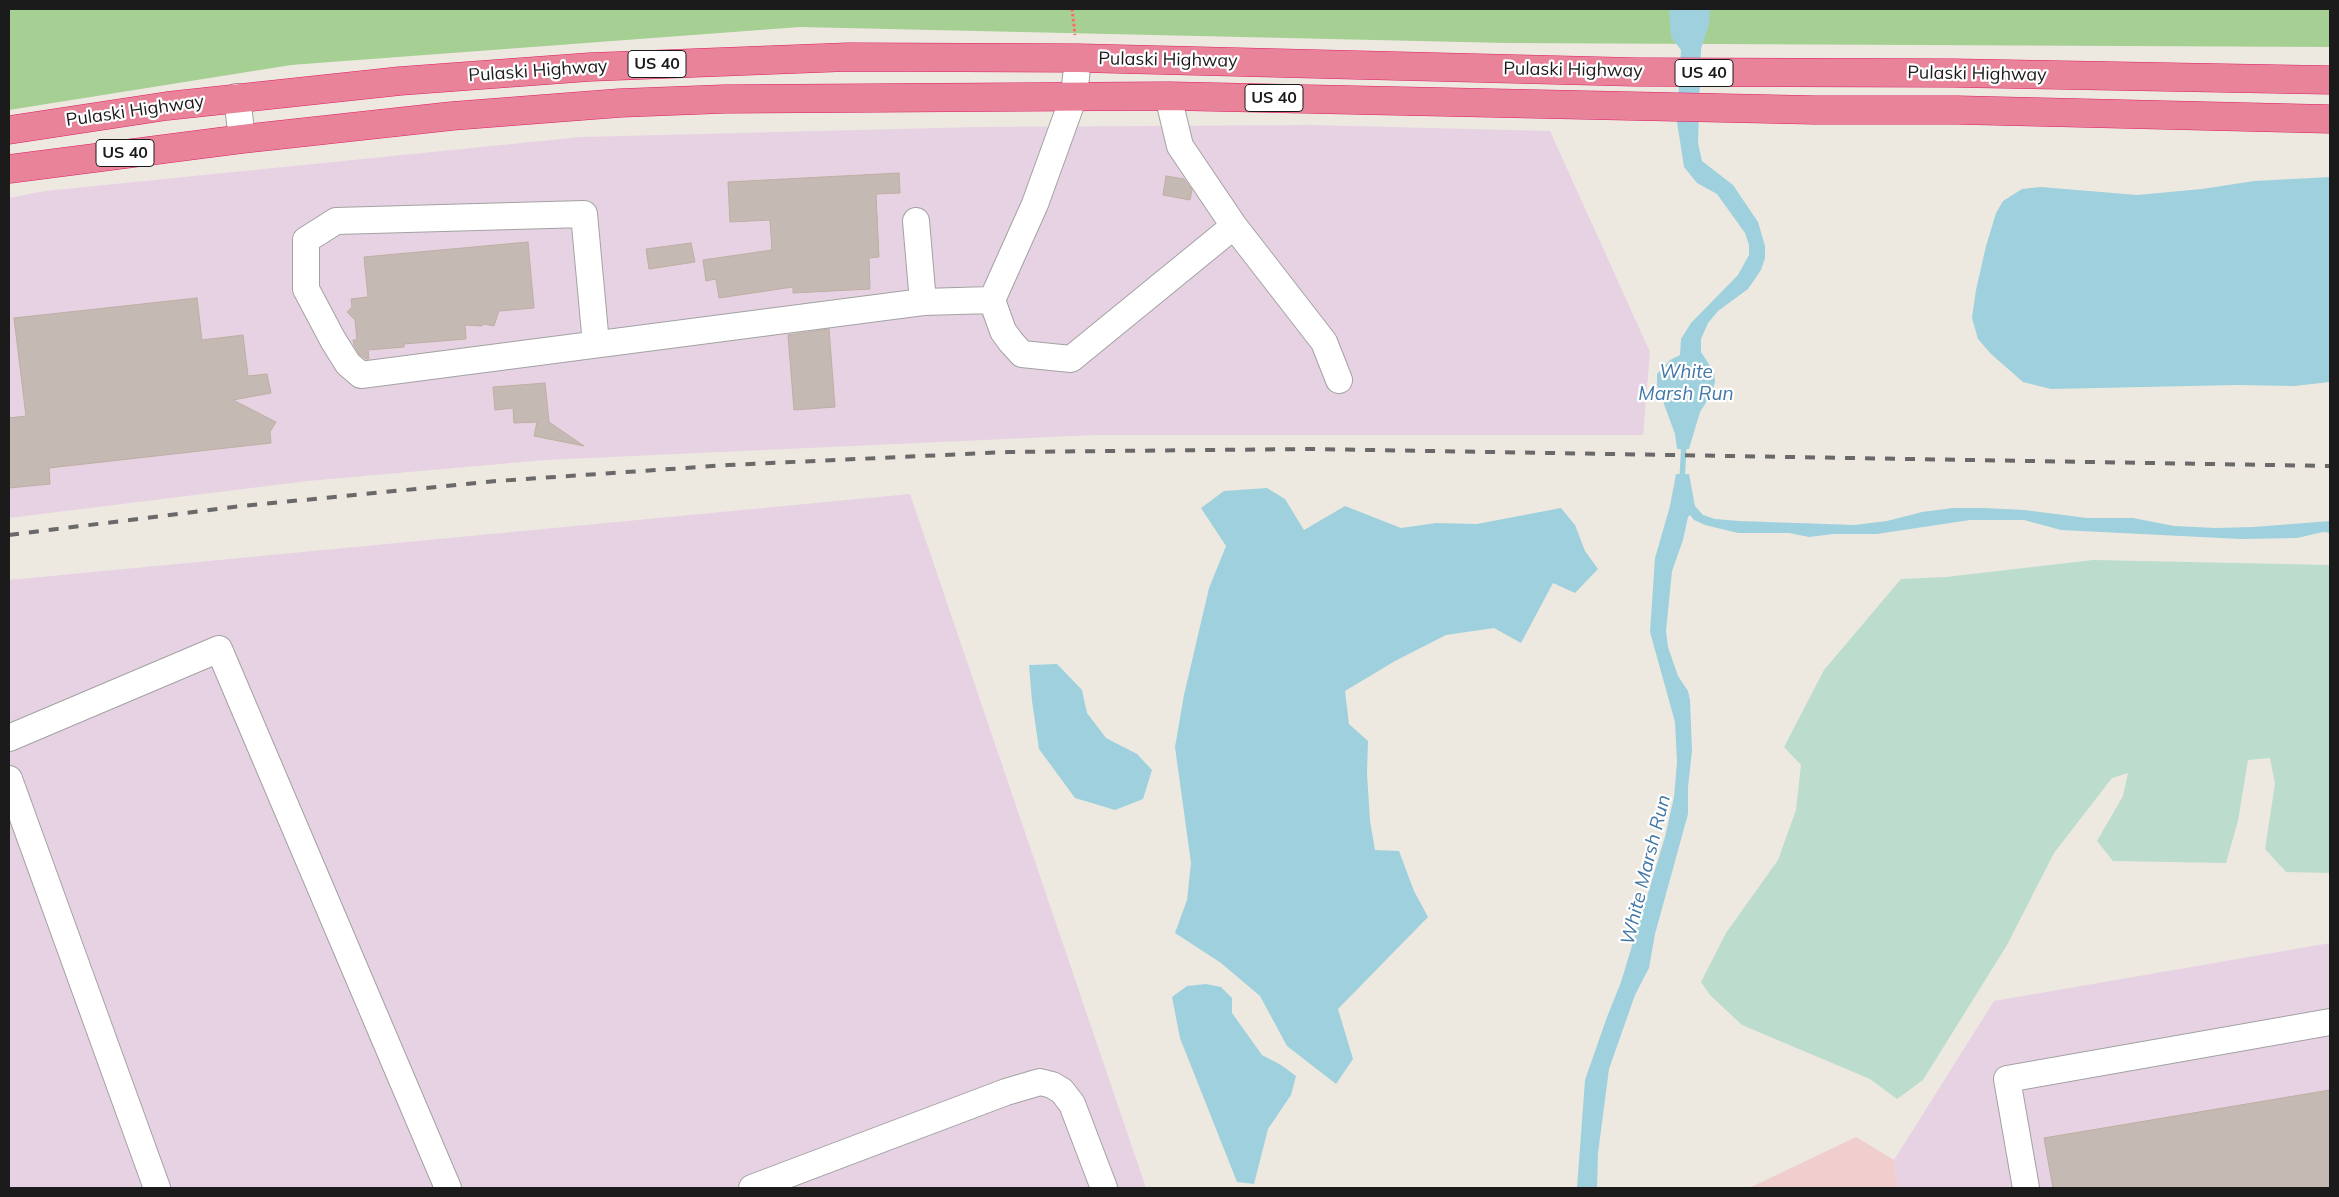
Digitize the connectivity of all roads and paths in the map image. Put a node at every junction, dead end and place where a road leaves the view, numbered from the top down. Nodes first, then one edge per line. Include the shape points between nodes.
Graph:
1 (1072, 9) edge
2 (1078, 58) junction
3 (2330, 80) edge
4 (1074, 96) junction
5 (1168, 96) junction
6 (237, 97) junction
7 (2330, 119) edge
8 (9, 130) edge
9 (242, 139) junction
10 (9, 169) edge
11 (916, 221) dead end
12 (1234, 226) junction
13 (992, 300) junction
14 (923, 302) junction
15 (596, 344) junction
16 (1339, 380) dead end
17 (9, 738) edge
18 (9, 779) edge
19 (2330, 1022) edge
20 (157, 1188) edge
21 (448, 1188) edge
22 (752, 1188) edge
23 (1104, 1188) edge
24 (2026, 1188) edge

1 - 2 path
2 - 3 highway, Pulaski Highway / US 40 via 1636,72
2 - 4 street
2 - 6 highway, Pulaski Highway / US 40 via 849,57 728,61 504,73
4 - 5 highway, Pulaski Highway / US 40
4 - 9 highway, Pulaski Highway / US 40 via 620,103 452,116
4 - 13 street via 1035,204
5 - 7 highway, Pulaski Highway / US 40
5 - 12 street via 1180,146
6 - 8 highway, Pulaski Highway / US 40
6 - 9 street
9 - 10 highway, Pulaski Highway / US 40
11 - 14 street
12 - 13 street via 1072,359 1022,354 1003,331
12 - 16 street via 1324,342
13 - 14 street
14 - 15 street
15 - 15 street via 361,375 348,364 332,340 306,289 306,240 336,220 584,214
17 - 21 street via 219,649
18 - 20 street
19 - 24 street via 2007,1079
22 - 23 street via 1040,1082 1062,1091 1072,1104

